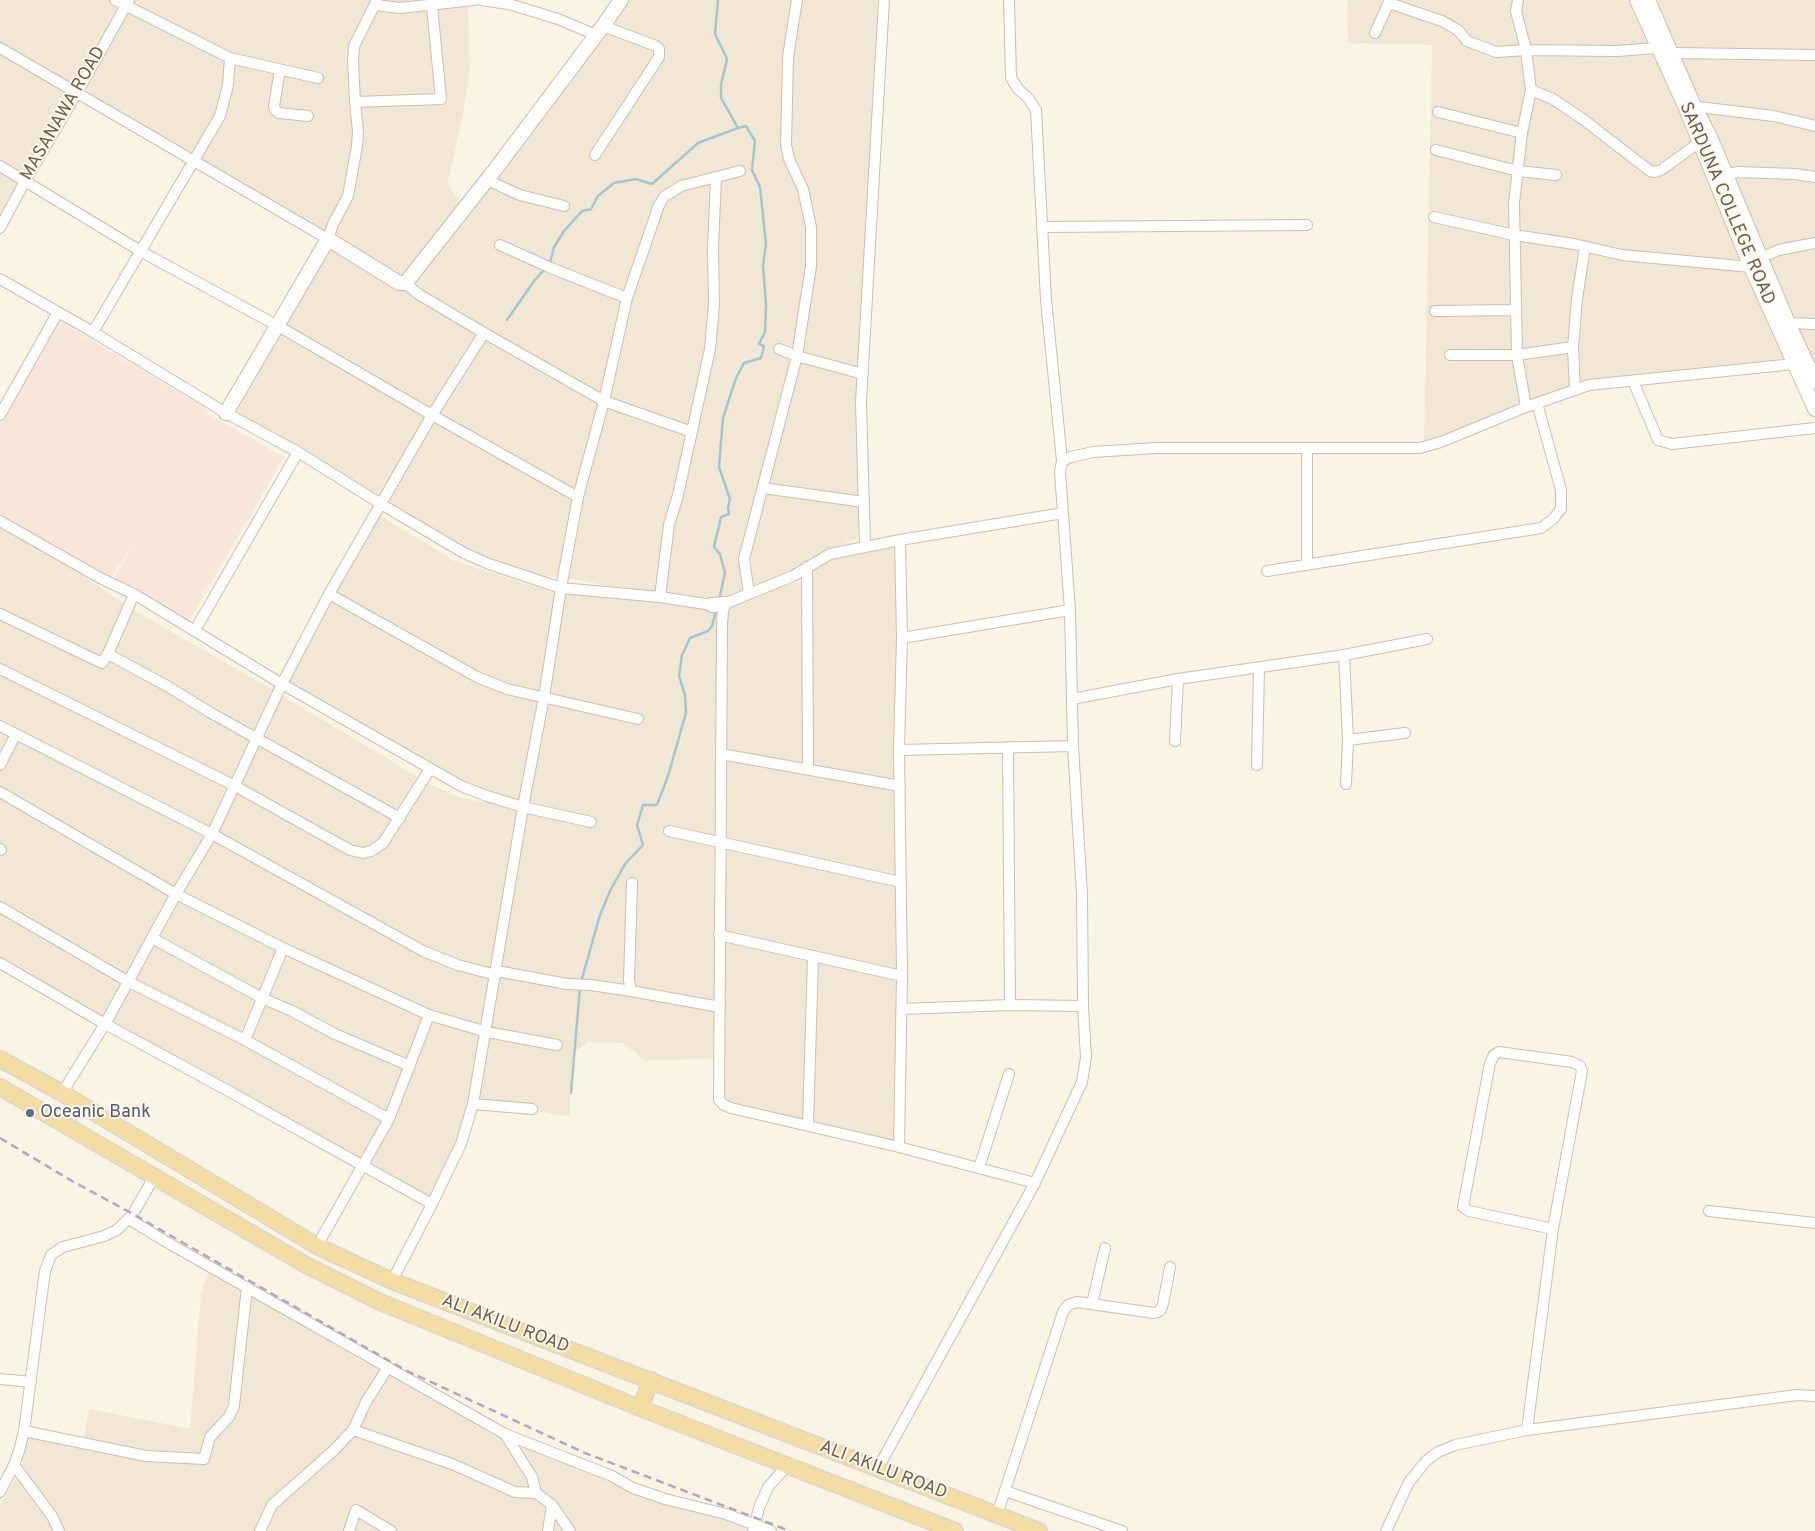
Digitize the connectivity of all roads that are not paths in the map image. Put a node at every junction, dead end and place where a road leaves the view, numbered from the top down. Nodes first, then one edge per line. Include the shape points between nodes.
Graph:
1 (115, 0) edge
2 (474, 0) edge
3 (481, 0) edge
4 (621, 0) edge
5 (797, 0) edge
6 (884, 0) edge
7 (1009, 0) edge
8 (1518, 0) edge
9 (1637, 0) edge
10 (1648, 0) edge
11 (449, 1) edge
12 (1389, 1) edge
13 (376, 2) edge
14 (127, 3) edge
15 (432, 6) junction
16 (600, 31) junction
17 (1374, 33) dead end
18 (0, 48) edge
19 (1658, 48) junction
20 (1526, 50) junction
21 (1672, 53) junction
22 (1815, 55) edge
23 (230, 58) junction
24 (280, 70) junction
25 (318, 78) dead end
26 (1531, 90) junction
27 (77, 93) junction
28 (355, 102) junction
29 (1689, 106) junction
30 (1438, 112) dead end
31 (308, 116) dead end
32 (1815, 126) edge
33 (1522, 133) junction
34 (1700, 142) junction
35 (1436, 150) dead end
36 (595, 155) dead end
37 (193, 161) junction
38 (0, 166) edge
39 (740, 171) dead end
40 (1518, 171) junction
41 (1725, 174) junction
42 (1556, 175) dead end
43 (716, 177) junction
44 (1815, 177) edge
45 (25, 180) junction
46 (487, 180) junction
47 (564, 206) dead end
48 (1733, 207) junction
49 (1434, 217) dead end
50 (1307, 225) dead end
51 (1042, 227) junction
52 (0, 228) edge
53 (1514, 235) junction
54 (328, 239) junction
55 (1815, 243) edge
56 (500, 245) dead end
57 (1585, 247) junction
58 (142, 252) junction
59 (1755, 262) junction
60 (0, 279) edge
61 (404, 283) junction
62 (627, 298) junction
63 (1435, 310) dead end
64 (1516, 310) junction
65 (58, 312) junction
66 (1788, 323) junction
67 (1815, 324) edge
68 (278, 326) junction
69 (93, 332) junction
70 (484, 333) junction
71 (1573, 347) junction
72 (779, 349) dead end
73 (1450, 355) dead end
74 (1517, 355) junction
75 (797, 356) junction
76 (1805, 363) edge
77 (863, 374) junction
78 (1633, 381) junction
79 (1815, 381) edge
80 (1575, 390) junction
81 (604, 401) junction
82 (1537, 403) junction
83 (1526, 407) junction
84 (1815, 408) edge
85 (226, 413) junction
86 (0, 415) edge
87 (432, 415) junction
88 (1815, 428) edge
89 (692, 432) junction
90 (1307, 448) junction
91 (298, 452) junction
92 (1062, 461) junction
93 (764, 488) junction
94 (578, 496) junction
95 (864, 502) junction
96 (381, 504) junction
97 (1063, 513) junction
98 (1, 525) edge
99 (900, 540) junction
100 (865, 546) junction
101 (1308, 565) junction
102 (807, 567) junction
103 (1267, 571) dead end
104 (561, 588) junction
105 (134, 594) junction
106 (329, 594) junction
107 (749, 594) junction
108 (660, 598) junction
109 (721, 604) junction
110 (1070, 610) junction
111 (0, 614) edge
112 (195, 630) junction
113 (902, 638) junction
114 (1427, 639) dead end
115 (108, 654) junction
116 (1344, 655) junction
117 (1259, 668) junction
118 (0, 669) edge
119 (1178, 679) junction
120 (282, 684) junction
121 (544, 697) junction
122 (1072, 699) junction
123 (638, 719) dead end
124 (0, 726) edge
125 (1404, 733) dead end
126 (16, 734) junction
127 (257, 739) junction
128 (1348, 740) junction
129 (1175, 741) dead end
130 (1073, 746) junction
131 (1008, 747) junction
132 (899, 750) junction
133 (721, 754) junction
134 (0, 765) edge
135 (1257, 765) dead end
136 (430, 769) junction
137 (808, 770) junction
138 (1346, 784) dead end
139 (235, 786) junction
140 (900, 786) junction
141 (0, 792) edge
142 (523, 807) junction
143 (400, 818) junction
144 (591, 822) dead end
145 (669, 831) dead end
146 (212, 834) junction
147 (720, 842) junction
148 (901, 882) junction
149 (632, 883) dead end
150 (176, 894) junction
151 (0, 907) edge
152 (719, 936) junction
153 (152, 938) junction
154 (283, 948) junction
155 (813, 956) junction
156 (0, 963) edge
157 (496, 973) junction
158 (902, 976) junction
159 (129, 982) junction
160 (631, 991) junction
161 (262, 998) junction
162 (1010, 1005) junction
163 (1083, 1006) junction
164 (720, 1007) junction
165 (901, 1009) junction
166 (430, 1015) junction
167 (104, 1024) junction
168 (486, 1032) junction
169 (245, 1040) junction
170 (557, 1045) dead end
171 (0, 1058) edge
172 (410, 1066) junction
173 (1009, 1074) dead end
174 (0, 1087) edge
175 (62, 1093) junction
176 (473, 1104) junction
177 (532, 1109) dead end
178 (389, 1119) junction
179 (808, 1125) junction
180 (899, 1147) junction
181 (363, 1166) junction
182 (979, 1168) junction
183 (154, 1177) junction
184 (1035, 1183) junction
185 (432, 1204) junction
186 (1709, 1211) dead end
187 (129, 1219) junction
188 (1815, 1223) edge
189 (1553, 1230) junction
190 (317, 1246) junction
191 (1105, 1248) dead end
192 (1170, 1268) dead end
193 (392, 1281) junction
194 (247, 1287) junction
195 (1092, 1304) junction
196 (388, 1367) junction
197 (0, 1379) edge
198 (651, 1380) junction
199 (31, 1382) junction
200 (1815, 1396) edge
201 (640, 1408) junction
202 (353, 1430) junction
203 (1527, 1430) junction
204 (24, 1431) junction
205 (505, 1434) junction
206 (14, 1465) junction
207 (787, 1466) junction
208 (878, 1468) junction
209 (1005, 1491) junction
210 (0, 1492) edge
211 (536, 1493) junction
212 (552, 1505) junction
213 (997, 1515) junction
214 (754, 1527) edge
215 (59, 1531) edge
216 (260, 1531) edge
217 (348, 1531) edge
218 (391, 1531) edge
219 (548, 1531) edge
220 (570, 1531) edge
221 (771, 1531) edge
222 (955, 1531) edge
223 (1039, 1531) edge
224 (1122, 1531) edge
225 (1386, 1531) edge

1 - 14 street
2 - 11 street
3 - 16 street via 509,4
4 - 16 street
5 - 75 street via 788,57 786,145 789,160 803,189 811,227 811,266
6 - 77 street
7 - 51 street via 1012,78 1036,110
8 - 20 street via 1516,11
9 - 19 street, SARDUNA COLLEGE ROAD
10 - 21 street, SARDUNA COLLEGE ROAD
11 - 15 street
12 - 17 street
12 - 20 street via 1442,21 1458,30 1467,42 1491,51
13 - 15 street via 400,8
13 - 28 street via 354,46
14 - 23 street
14 - 27 street, MASANAWA ROAD
15 - 28 street via 441,99
16 - 36 street via 656,46 659,57
16 - 46 street
18 - 27 street
19 - 20 street
19 - 29 street, SARDUNA COLLEGE ROAD
20 - 26 street
21 - 22 street
21 - 29 street, SARDUNA COLLEGE ROAD
23 - 24 street
23 - 37 street via 228,85 220,116
24 - 25 street
24 - 31 street via 275,110
26 - 33 street
26 - 34 street via 1553,99 1584,120 1650,172 1661,170
27 - 37 street
27 - 45 street, MASANAWA ROAD
28 - 54 street via 358,131 353,171 348,196
29 - 32 street via 1774,116
29 - 34 street, SARDUNA COLLEGE ROAD
29 - 41 street, SARDUNA COLLEGE ROAD via 1710,137
30 - 33 street
33 - 40 street
34 - 48 street, SARDUNA COLLEGE ROAD
35 - 40 street
37 - 54 street
37 - 58 street
38 - 45 street
39 - 43 street
40 - 42 street
40 - 53 street
41 - 44 street
41 - 48 street, SARDUNA COLLEGE ROAD
43 - 62 street via 680,186 665,196
43 - 89 street via 710,349
45 - 52 street, MASANAWA ROAD
45 - 58 street
46 - 47 street via 520,195
46 - 61 street
48 - 59 street, SARDUNA COLLEGE ROAD
49 - 53 street
50 - 51 street
51 - 92 street
53 - 57 street
53 - 64 street
54 - 61 street via 398,283
54 - 68 street
55 - 59 street via 1780,250
56 - 62 street
57 - 59 street via 1622,255
57 - 71 street
58 - 68 street
58 - 69 street
59 - 66 street, SARDUNA COLLEGE ROAD
59 - 76 street, SARDUNA COLLEGE ROAD
60 - 65 street
61 - 70 street
62 - 81 street
63 - 64 street
64 - 74 street
65 - 69 street
65 - 86 street
66 - 67 street
66 - 76 street, SARDUNA COLLEGE ROAD
68 - 85 street
68 - 87 street
69 - 85 street
70 - 81 street
70 - 87 street
71 - 74 street
71 - 80 street
72 - 75 street
73 - 74 street
74 - 83 street
75 - 77 street
75 - 93 street
76 - 78 street
76 - 79 street, SARDUNA COLLEGE ROAD
76 - 84 street, SARDUNA COLLEGE ROAD
77 - 95 street
78 - 80 street via 1588,385
78 - 88 street via 1658,440 1672,444
80 - 82 street
81 - 89 street
81 - 94 street
82 - 83 street
82 - 101 street via 1561,490 1561,509 1541,528
83 - 90 street via 1420,448
85 - 91 street
87 - 94 street
87 - 96 street
89 - 108 street via 669,525
90 - 92 street via 1156,448 1093,452
90 - 101 street
91 - 96 street
91 - 112 street
92 - 97 street
93 - 95 street
93 - 107 street via 744,559
94 - 104 street
95 - 100 street
96 - 104 street via 472,557
96 - 106 street
97 - 99 street
97 - 110 street
98 - 105 street
99 - 100 street
99 - 113 street
100 - 102 street via 830,554
101 - 103 street
102 - 107 street
102 - 137 street
104 - 108 street
104 - 121 street
105 - 112 street
105 - 115 street
106 - 120 street
106 - 121 street via 477,677
107 - 109 street
108 - 109 street
109 - 133 street
110 - 113 street
110 - 122 street
111 - 115 street via 102,663
112 - 120 street
113 - 132 street
114 - 116 street
115 - 127 street
116 - 117 street
116 - 128 street
117 - 119 street
117 - 135 street
118 - 139 street
119 - 122 street
119 - 129 street
120 - 127 street
120 - 136 street
121 - 123 street
121 - 142 street
122 - 130 street
124 - 126 street
125 - 128 street
126 - 134 street
126 - 146 street
127 - 139 street
127 - 143 street
128 - 138 street
130 - 131 street
130 - 163 street via 1082,894
131 - 132 street
131 - 162 street
132 - 140 street
133 - 137 street
133 - 147 street
136 - 142 street via 461,786
136 - 143 street
137 - 140 street
139 - 143 street via 356,852 371,851 383,843
139 - 146 street
140 - 148 street
141 - 150 street
142 - 144 street
142 - 157 street
145 - 147 street
146 - 150 street
146 - 157 street via 423,951 458,965
147 - 148 street
147 - 152 street
148 - 158 street
149 - 160 street
150 - 153 street
150 - 154 street
151 - 159 street
152 - 155 street
152 - 164 street
153 - 159 street
153 - 161 street
154 - 161 street
154 - 166 street
155 - 158 street
155 - 179 street
156 - 167 street
157 - 160 street
157 - 168 street
158 - 165 street
159 - 167 street
159 - 169 street
160 - 164 street
161 - 169 street
161 - 172 street
162 - 163 street
162 - 165 street
163 - 184 street via 1086,1057 1082,1082
164 - 179 street via 719,1100 731,1108
165 - 180 street
166 - 168 street
166 - 172 street
167 - 175 street
167 - 181 street
168 - 170 street
168 - 176 street
169 - 178 street
171 - 175 main road, ALI AKILU ROAD
172 - 178 street
173 - 182 street
174 - 183 main road, ALI AKILU ROAD
175 - 190 main road, ALI AKILU ROAD
176 - 177 street
176 - 185 street via 461,1144
178 - 181 street
179 - 180 street
180 - 182 street
181 - 185 street
181 - 190 street
182 - 184 street
183 - 187 street
183 - 201 main road, ALI AKILU ROAD via 306,1265 380,1302
184 - 208 street
185 - 193 street
186 - 188 street
187 - 194 street
187 - 199 street via 117,1230 63,1247 51,1255 44,1271
189 - 189 street via 1582,1071 1572,1062 1499,1052 1490,1063 1463,1207
189 - 203 street
190 - 193 main road, ALI AKILU ROAD
191 - 195 street
192 - 195 street via 1164,1304 1154,1314
193 - 198 main road, ALI AKILU ROAD
194 - 196 street
194 - 204 street via 234,1406 229,1417 210,1437 204,1459 146,1456
195 - 209 street via 1076,1302 1063,1312
196 - 202 street
196 - 205 street
197 - 199 street
198 - 201 main road
198 - 208 main road, ALI AKILU ROAD
199 - 204 street
200 - 203 street
201 - 207 main road, ALI AKILU ROAD
202 - 211 street via 452,1464 515,1492
202 - 216 street via 272,1505
203 - 225 street via 1455,1444 1438,1452 1409,1482
204 - 206 street
205 - 211 street via 532,1477
205 - 214 street via 612,1476 634,1488 726,1514
206 - 210 street
206 - 215 street via 52,1516
207 - 214 street via 768,1487
207 - 222 main road, ALI AKILU ROAD
208 - 213 main road, ALI AKILU ROAD
209 - 213 street
209 - 224 street
211 - 212 street
212 - 219 street
212 - 220 street
213 - 223 main road, ALI AKILU ROAD
214 - 221 street
217 - 218 street via 356,1510

